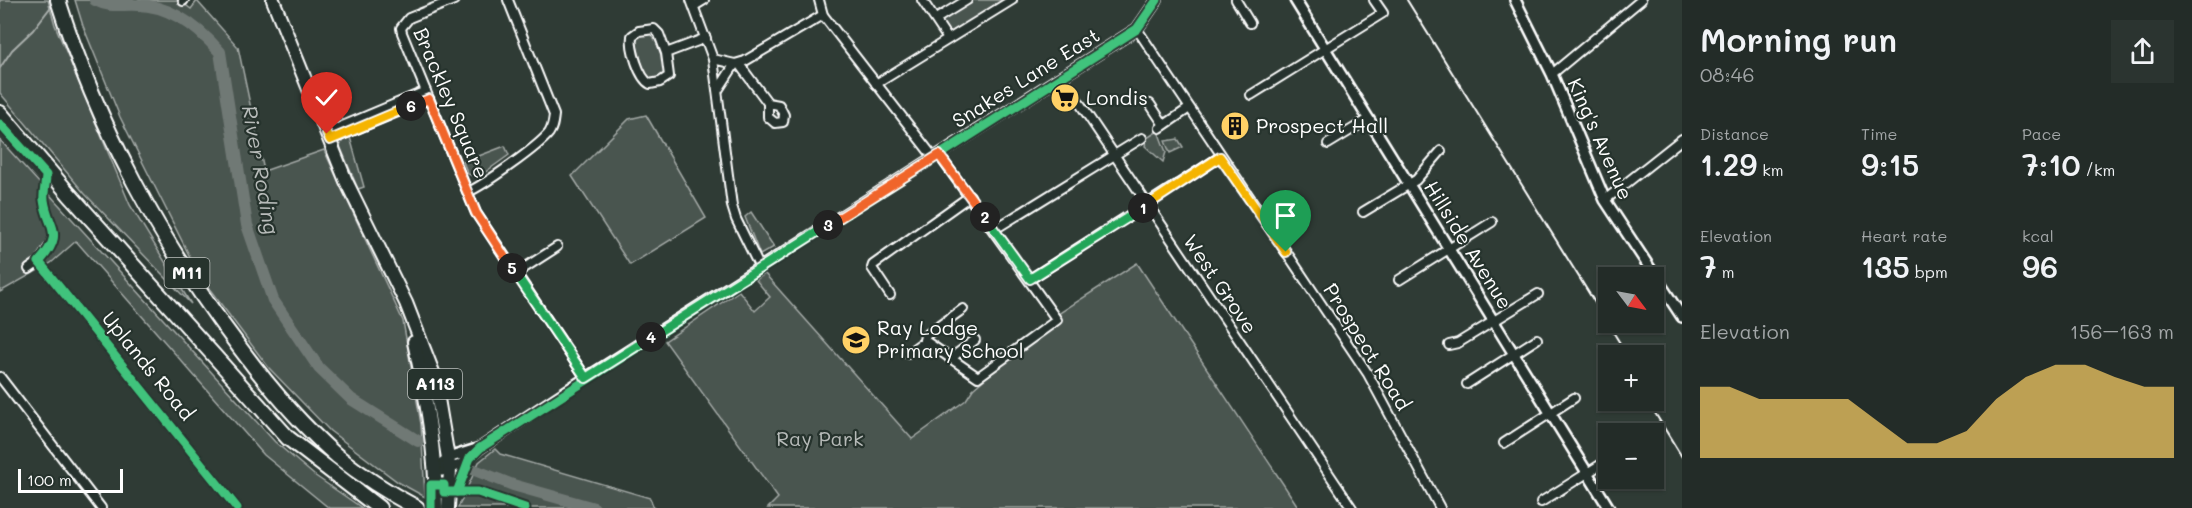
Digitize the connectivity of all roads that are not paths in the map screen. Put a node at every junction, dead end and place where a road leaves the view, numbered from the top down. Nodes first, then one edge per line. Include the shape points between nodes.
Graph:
1 (273, 0) edge
2 (454, 0) edge
3 (508, 0) edge
4 (704, 0) edge
5 (922, 0) edge
6 (967, 0) edge
7 (1012, 0) edge
8 (1157, 0) edge
9 (1236, 0) edge
10 (1296, 0) edge
11 (1374, 0) edge
12 (1515, 0) edge
13 (1641, 0) edge
14 (822, 1) edge
15 (59, 2) edge
16 (692, 3) edge
17 (824, 15) junction
18 (936, 19) junction
19 (1250, 22) dead end
20 (1137, 29) junction
21 (706, 38) junction
22 (948, 39) junction
23 (1326, 50) junction
24 (666, 53) junction
25 (713, 59) junction
26 (737, 64) junction
27 (1552, 74) junction
28 (1062, 77) junction
29 (876, 84) junction
30 (718, 90) junction
31 (428, 95) junction
32 (1251, 95) dead end
33 (768, 103) dead end
34 (1149, 104) dead end
35 (1188, 109) junction
36 (0, 113) edge
37 (1369, 119) junction
38 (328, 136) junction
39 (1142, 138) dead end
40 (1682, 139) edge
41 (1328, 144) dead end
42 (1442, 151) dead end
43 (1113, 155) junction
44 (937, 156) junction
45 (1220, 157) junction
46 (1408, 183) junction
47 (468, 192) junction
48 (970, 196) junction
49 (1605, 200) junction
50 (1146, 206) junction
51 (1363, 212) dead end
52 (1492, 222) dead end
53 (995, 229) junction
54 (49, 247) dead end
55 (557, 247) dead end
56 (1449, 249) junction
57 (39, 262) junction
58 (760, 268) junction
59 (29, 269) dead end
60 (515, 274) junction
61 (1030, 279) junction
62 (1399, 280) dead end
63 (1538, 294) dead end
64 (890, 295) dead end
65 (406, 303) junction
66 (963, 309) dead end
67 (1682, 317) edge
68 (1494, 321) junction
69 (1537, 339) dead end
70 (975, 340) dead end
71 (927, 344) junction
72 (1449, 345) dead end
73 (908, 353) dead end
74 (1514, 354) junction
75 (950, 359) junction
76 (0, 377) edge
77 (586, 378) junction
78 (1467, 384) dead end
79 (1574, 398) dead end
80 (1550, 413) junction
81 (1504, 443) dead end
82 (449, 464) junction
83 (1598, 466) edge
84 (435, 468) junction
85 (1587, 473) junction
86 (1541, 502) dead end
87 (376, 507) edge
88 (101, 508) edge
89 (237, 508) edge
90 (417, 508) edge
91 (436, 508) edge
92 (448, 508) edge
93 (1352, 508) edge
94 (1440, 508) edge
95 (1609, 508) edge

1 - 38 main road, A113
2 - 31 street, Brackley Square via 409,18 401,28
3 - 47 street, Brackley Square via 554,115 553,125 544,138
4 - 16 street
5 - 18 street
6 - 18 street
7 - 22 street
8 - 20 street, Snakes Lane East
9 - 19 street
10 - 23 street, Hillside Avenue
11 - 23 street via 1386,16
12 - 27 street, King's Avenue
13 - 27 street
14 - 17 street
15 - 90 highway, M11 via 122,159 189,276 264,380 301,422 337,455 387,492
16 - 21 street
17 - 26 street
17 - 29 street
18 - 22 street
20 - 28 street, Snakes Lane East
20 - 35 street, Prospect Road
21 - 24 street
21 - 25 street
22 - 29 street
23 - 32 street
23 - 37 street, Hillside Avenue
24 - 24 street via 669,76 654,84 646,82 632,36 654,29
25 - 26 street
25 - 30 street
26 - 30 street
26 - 33 street
27 - 49 street, King's Avenue
28 - 43 street, West Grove
28 - 44 street, Snakes Lane East
29 - 44 street
30 - 58 street via 728,187 736,219
31 - 38 street
31 - 47 street, Brackley Square
34 - 35 street via 1162,126
35 - 45 street, Prospect Road
36 - 87 highway, M11 via 288,438
37 - 41 street
37 - 46 street, Hillside Avenue
38 - 65 main road, A113
39 - 43 street
40 - 49 street
42 - 46 street via 1416,180
43 - 50 street, West Grove
43 - 53 street
44 - 48 street
44 - 58 street, Snakes Lane East
45 - 50 street
45 - 94 street, Prospect Road via 1368,374
46 - 51 street
46 - 56 street, Hillside Avenue
47 - 60 street via 476,213
48 - 53 street
48 - 64 street via 871,266
49 - 67 street, King's Avenue
50 - 61 street
50 - 93 street, West Grove
52 - 56 street
53 - 61 street
54 - 57 street
55 - 60 street
56 - 62 street
56 - 68 street, Hillside Avenue
57 - 59 street
57 - 89 street, Uplands Road
58 - 77 street, Snakes Lane East
60 - 77 street
61 - 75 street via 1056,322 978,377
63 - 68 street
65 - 82 main road, A113 via 434,375
65 - 84 main road, A113 via 426,395
66 - 71 street via 925,336
68 - 72 street
68 - 74 street, Hillside Avenue
69 - 74 street
70 - 75 street
71 - 73 street
71 - 75 street
74 - 78 street
74 - 80 street, Hillside Avenue
76 - 88 street
77 - 82 street, Snakes Lane East
79 - 80 street
80 - 81 street
80 - 85 street, Hillside Avenue
82 - 84 street
82 - 92 main road, A113
83 - 85 street
84 - 91 main road, A113
85 - 86 street
85 - 95 street, Hillside Avenue

